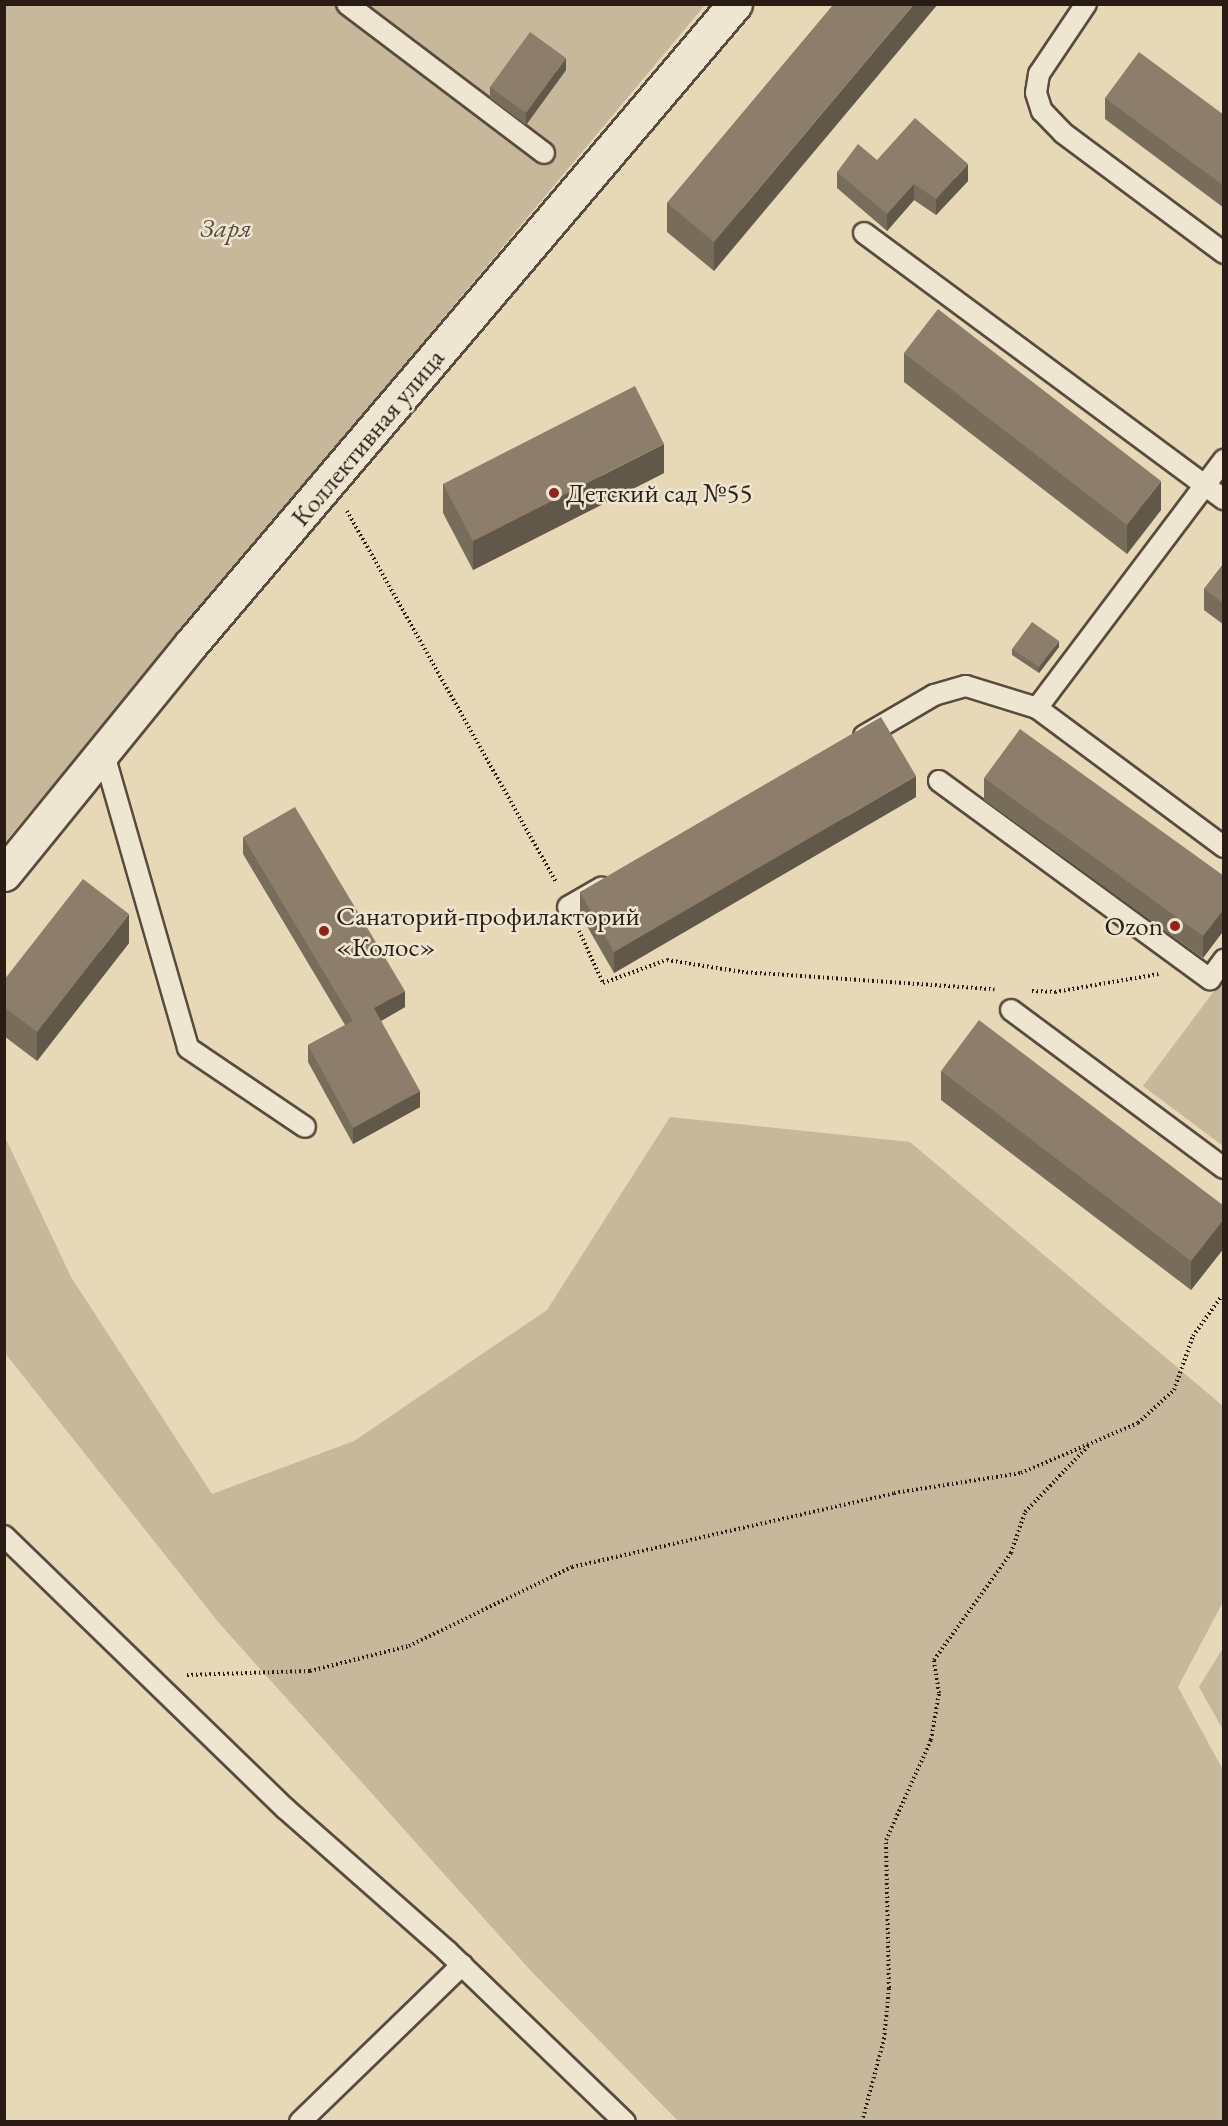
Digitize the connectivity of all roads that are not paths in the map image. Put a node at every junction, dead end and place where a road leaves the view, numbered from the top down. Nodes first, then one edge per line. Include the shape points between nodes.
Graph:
1 (347, 4) edge
2 (735, 4) edge
3 (1086, 4) edge
4 (544, 153) dead end
5 (864, 233) dead end
6 (1224, 253) edge
7 (1224, 460) edge
8 (1205, 485) junction
9 (1224, 499) edge
10 (1037, 708) junction
11 (843, 748) edge
12 (103, 751) junction
13 (939, 781) dead end
14 (1224, 847) edge
15 (4, 874) edge
16 (619, 877) edge
17 (568, 907) road end
18 (1224, 960) edge
19 (1011, 1010) dead end
20 (305, 1126) dead end
21 (1224, 1168) edge
22 (4, 1536) edge
23 (462, 1965) junction
24 (300, 2121) edge
25 (625, 2121) edge

1 - 4 lane
2 - 12 street, Коллективная улица
3 - 6 lane via 1039,74 1036,93 1042,111 1063,133
5 - 8 lane
7 - 8 lane
8 - 9 lane
8 - 10 lane
10 - 11 lane via 966,686 934,695
10 - 14 lane
12 - 15 street, Коллективная улица
12 - 20 lane via 188,1048
13 - 18 lane via 1210,979
16 - 17 lane
19 - 21 lane
22 - 23 lane via 286,1809
23 - 24 lane
23 - 25 lane

